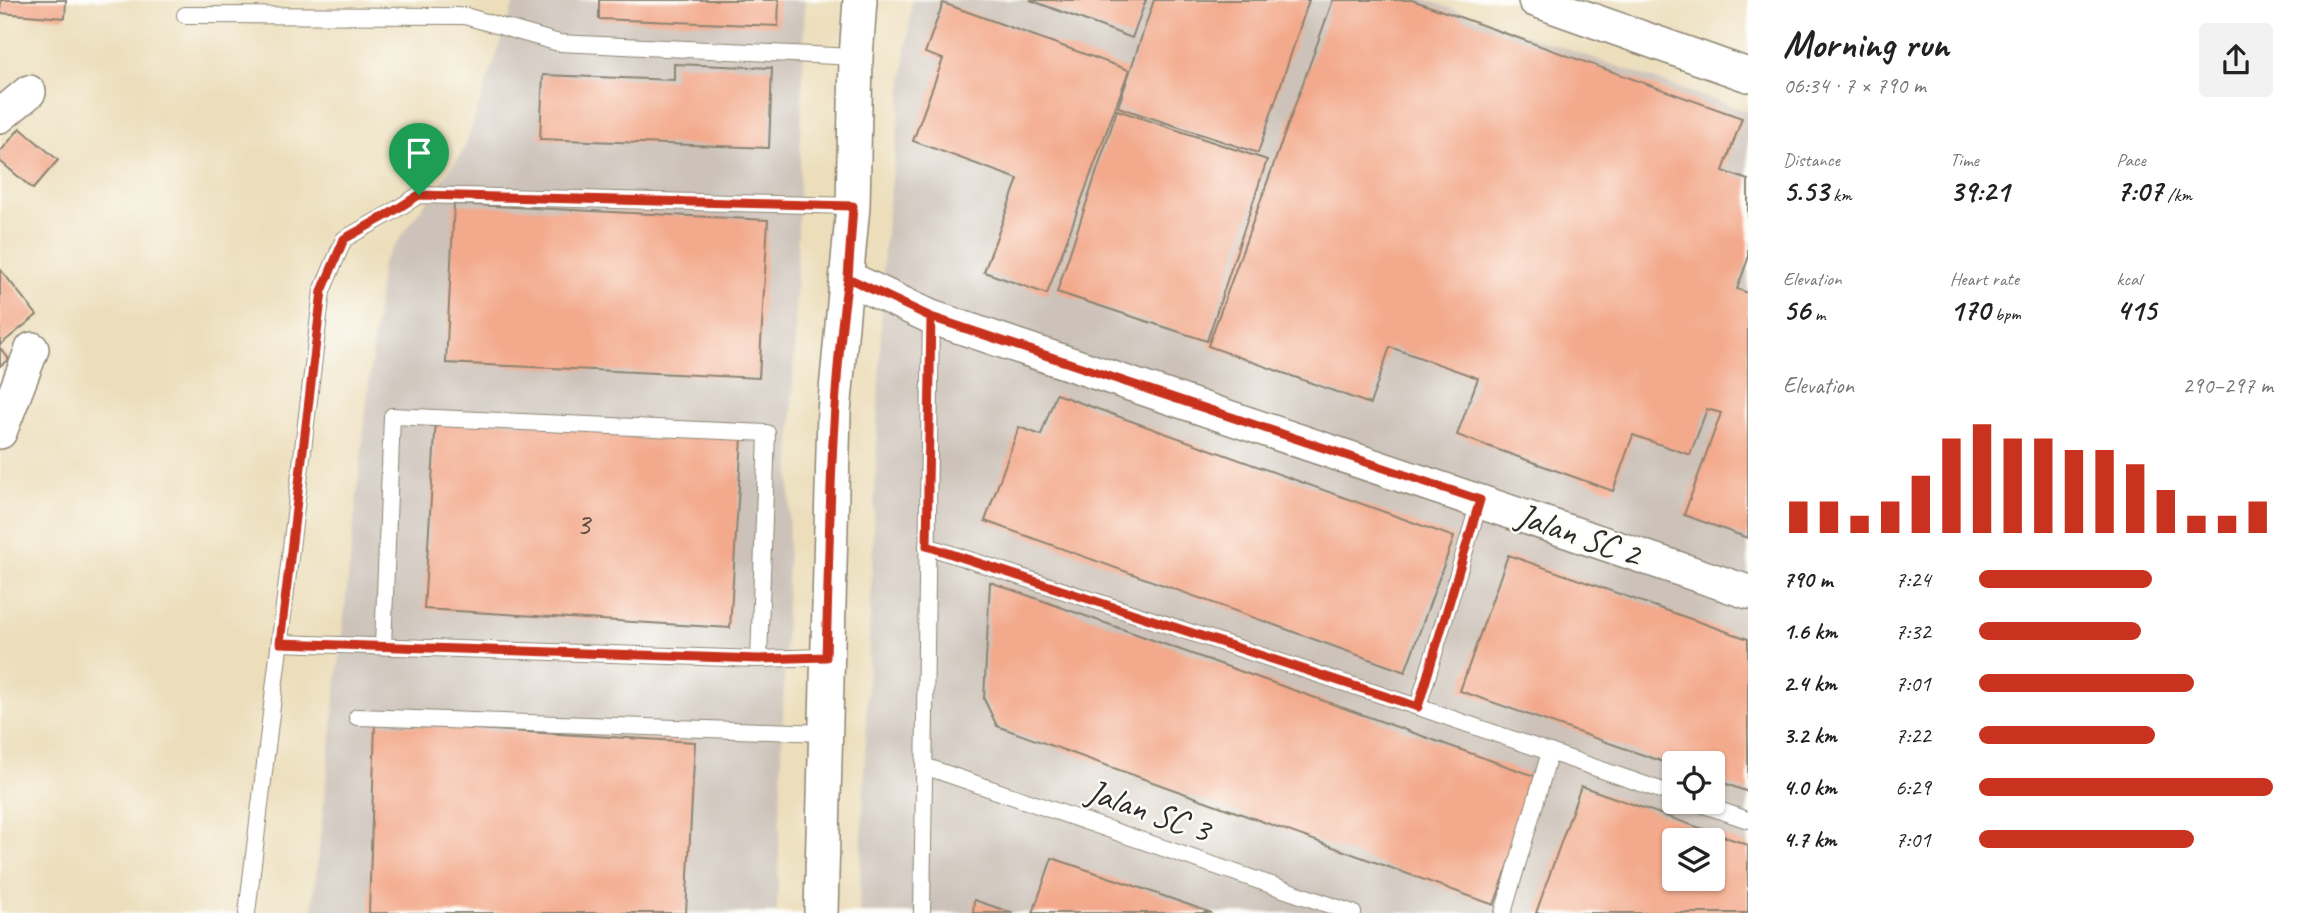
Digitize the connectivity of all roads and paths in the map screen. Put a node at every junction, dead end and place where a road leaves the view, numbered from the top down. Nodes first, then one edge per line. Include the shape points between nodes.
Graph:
1 (860, 0) edge
2 (1535, 0) edge
3 (185, 15) dead end
4 (856, 57) junction
5 (1748, 75) edge
6 (29, 92) dead end
7 (0, 116) edge
8 (853, 206) junction
9 (848, 278) junction
10 (931, 317) junction
11 (32, 349) dead end
12 (0, 432) edge
13 (1480, 500) junction
14 (927, 546) junction
15 (1748, 592) edge
16 (280, 643) junction
17 (383, 646) junction
18 (826, 657) junction
19 (759, 659) junction
20 (1418, 707) junction
21 (358, 717) dead end
22 (825, 733) junction
23 (1550, 752) junction
24 (924, 766) junction
25 (1662, 791) edge
26 (1725, 812) edge
27 (1748, 820) edge
28 (247, 913) edge
29 (821, 913) edge
30 (922, 913) edge
31 (1353, 913) edge
32 (1503, 913) edge

1 - 4 street
2 - 5 street
3 - 4 lane via 465,16 559,43
4 - 8 street
6 - 7 street
8 - 9 street
8 - 16 lane via 419,195 344,239 322,291
9 - 10 street, Jalan SC 2
9 - 18 street via 834,412
10 - 13 street, Jalan SC 2
10 - 14 lane
11 - 12 street
13 - 15 street, Jalan SC 2
13 - 20 lane
14 - 20 lane
14 - 24 lane
16 - 17 lane
16 - 28 lane
17 - 19 lane
17 - 19 lane via 392,416 767,433
18 - 19 lane
18 - 22 street
20 - 23 lane
21 - 22 lane
22 - 29 street
23 - 25 lane
23 - 32 lane
24 - 30 lane
24 - 31 lane, Jalan SC 3
26 - 27 lane

